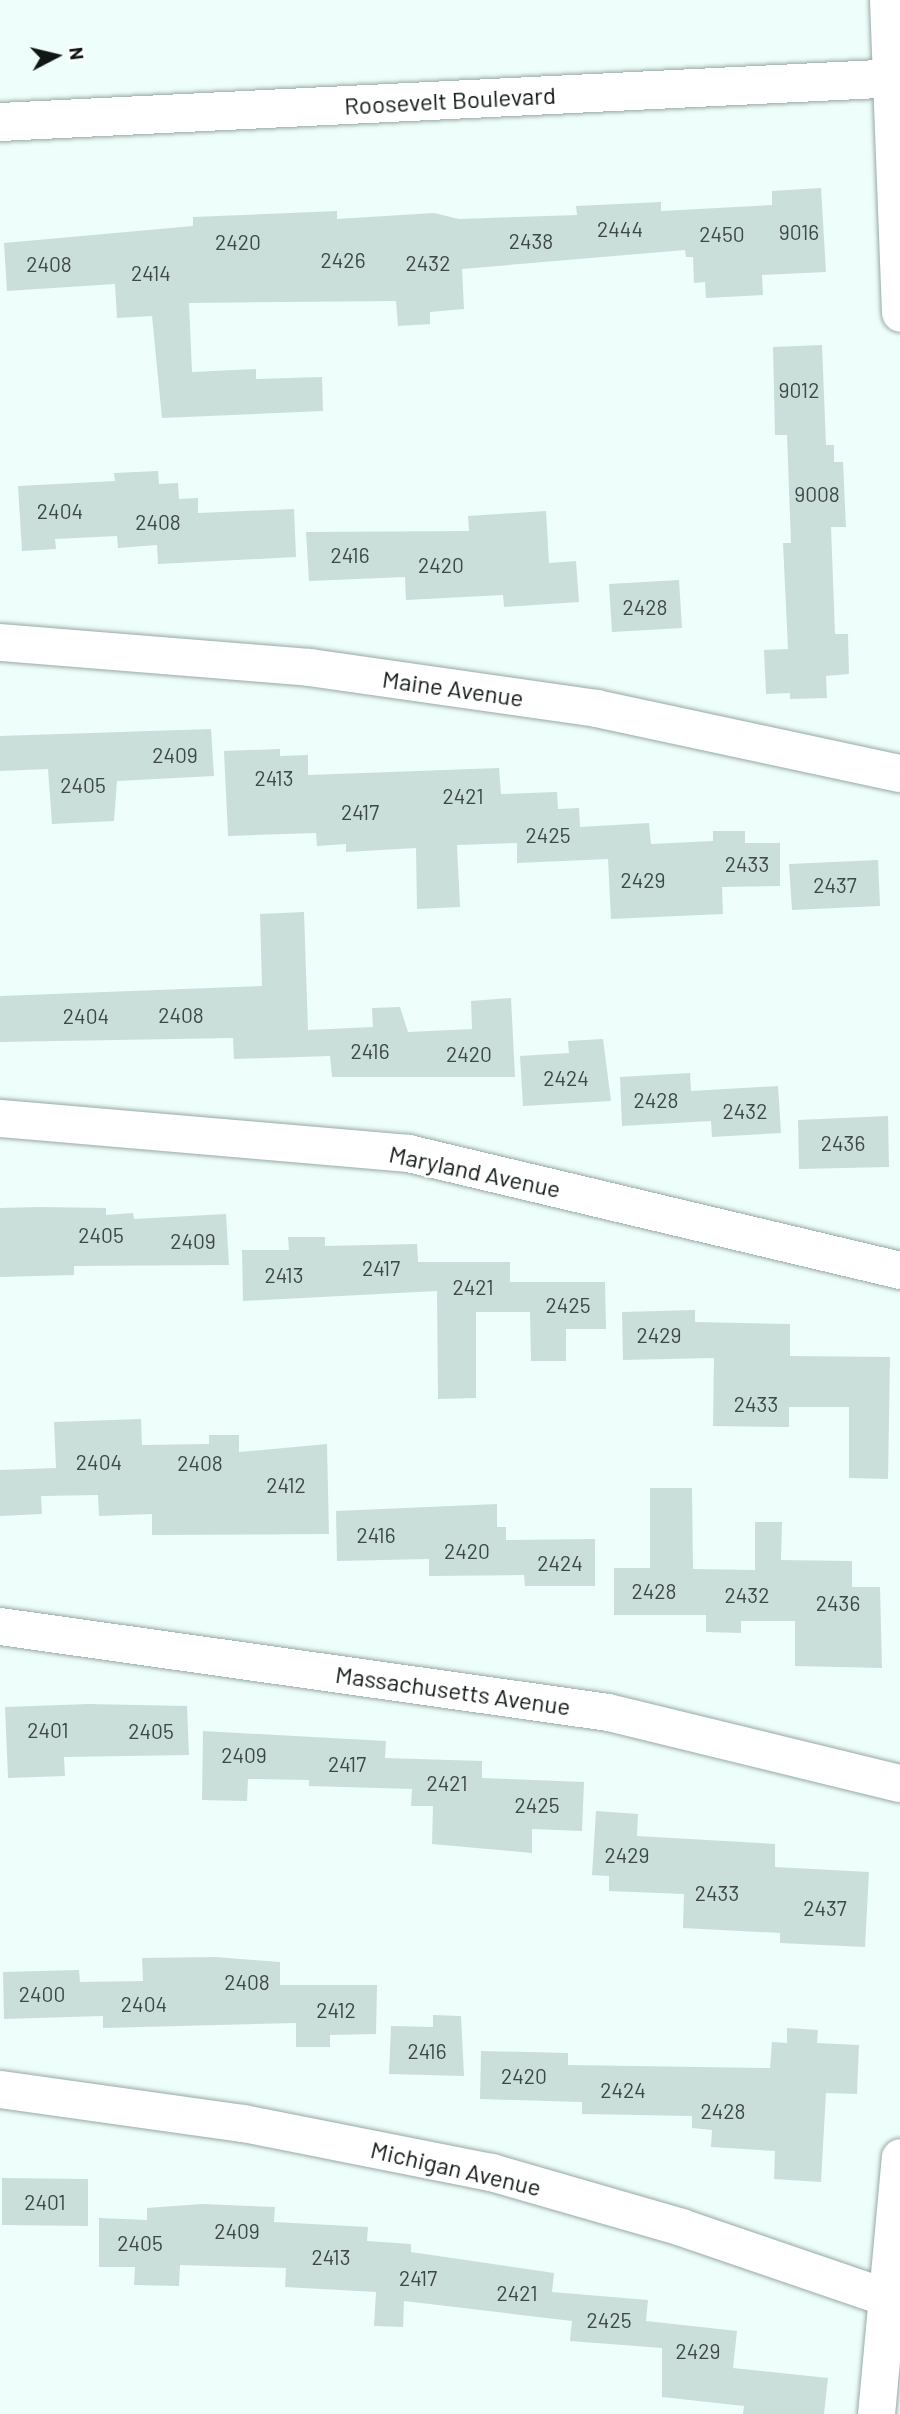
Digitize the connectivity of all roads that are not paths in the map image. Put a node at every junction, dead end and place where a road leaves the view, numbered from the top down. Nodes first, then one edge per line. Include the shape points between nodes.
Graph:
1 (888, 0) edge
2 (896, 79) edge
3 (0, 122) edge
4 (900, 313) edge
5 (0, 642) edge
6 (900, 773) edge
7 (0, 1118) edge
8 (900, 1270) edge
9 (0, 1626) edge
10 (900, 1783) edge
11 (0, 2089) edge
12 (900, 2157) edge
13 (895, 2299) edge
14 (876, 2414) edge

1 - 2 street
2 - 3 street, Roosevelt Boulevard
2 - 4 street
5 - 6 street, Maine Avenue via 309,667 596,708
7 - 8 street, Maryland Avenue via 408,1153
9 - 10 street, Massachusetts Avenue via 608,1712
11 - 13 street, Michigan Avenue via 243,2123 491,2172 681,2227
12 - 13 street
13 - 14 street

